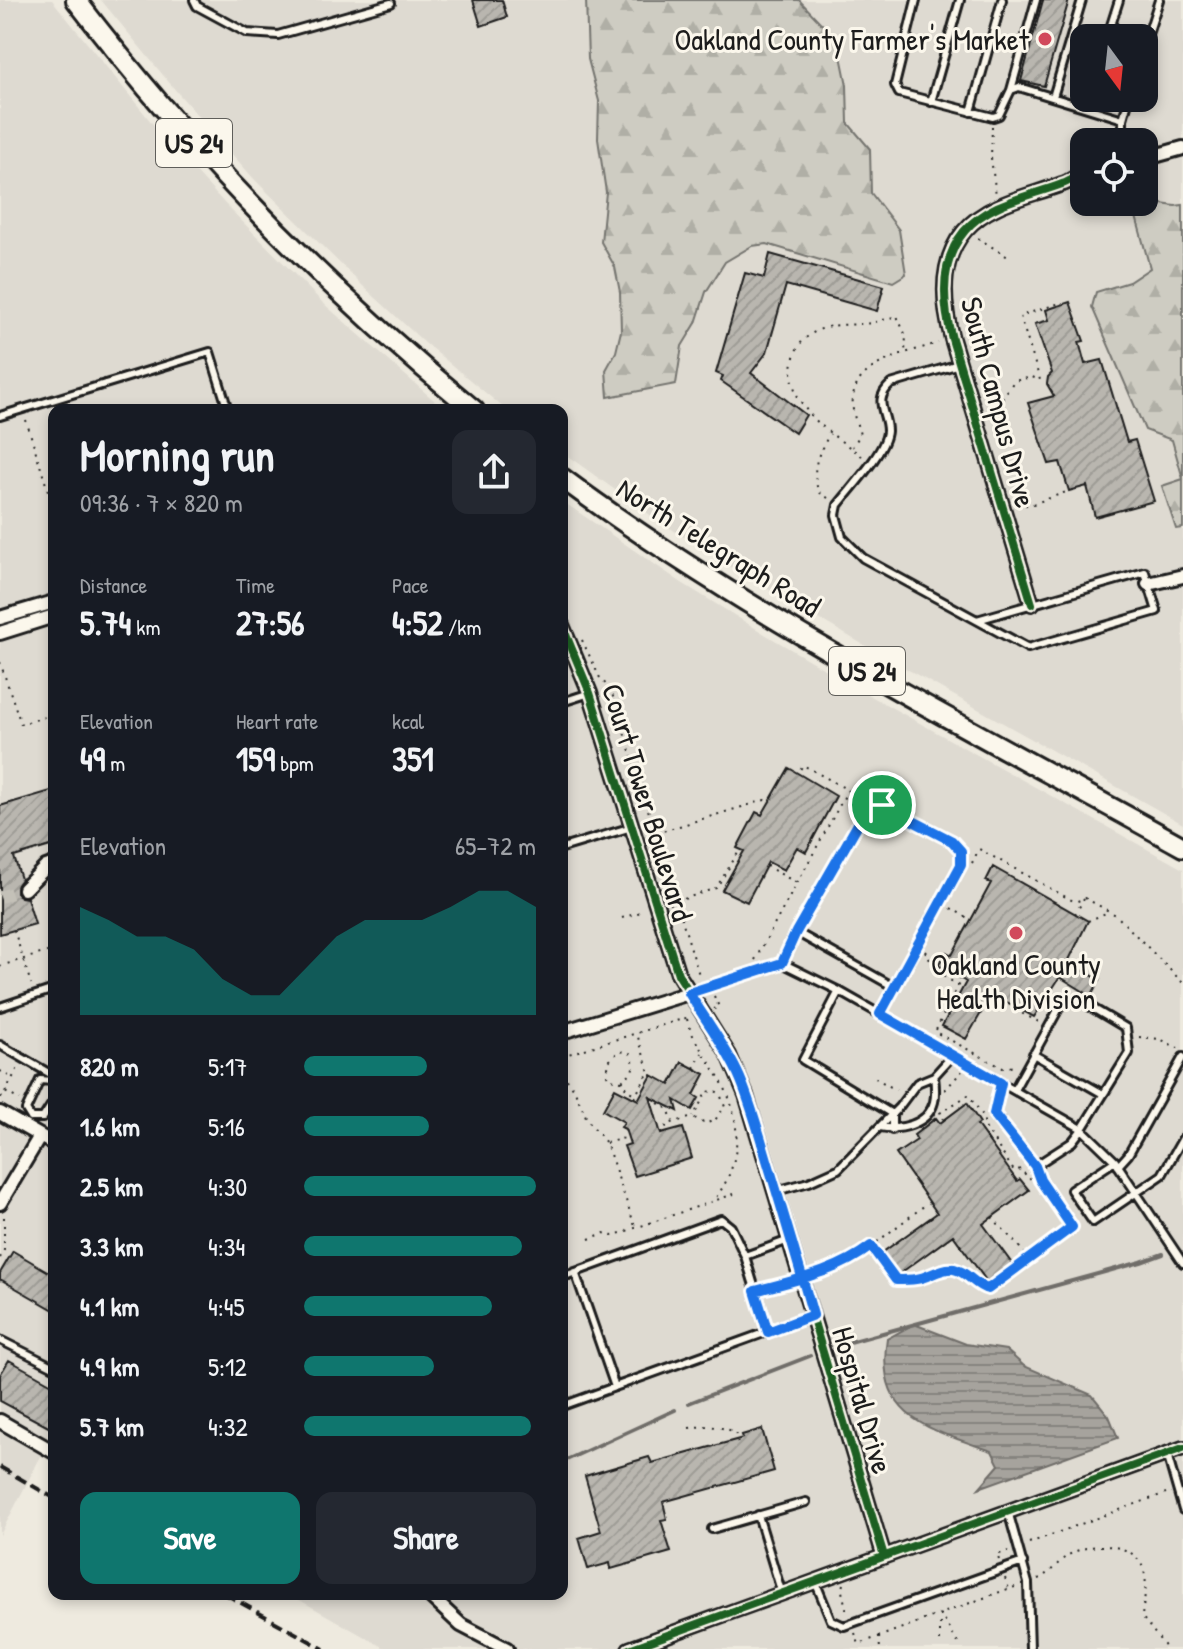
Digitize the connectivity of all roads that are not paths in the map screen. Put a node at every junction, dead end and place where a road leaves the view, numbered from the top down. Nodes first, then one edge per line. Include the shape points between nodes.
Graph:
1 (76, 0) edge
2 (194, 0) edge
3 (907, 0) edge
4 (960, 0) edge
5 (1002, 0) edge
6 (1036, 0) edge
7 (1082, 0) edge
8 (1119, 0) edge
9 (1158, 0) edge
10 (915, 1) edge
11 (391, 3) dead end
12 (1111, 24) edge
13 (1151, 24) edge
14 (1011, 90) junction
15 (1053, 97) junction
16 (931, 102) junction
17 (1070, 103) edge
18 (971, 112) junction
19 (1099, 112) edge
20 (1125, 112) edge
21 (1123, 119) junction
22 (1123, 128) edge
23 (1183, 148) edge
24 (1158, 155) edge
25 (1070, 180) edge
26 (1065, 183) junction
27 (1070, 183) edge
28 (959, 364) junction
29 (226, 404) edge
30 (467, 404) edge
31 (0, 416) edge
32 (568, 482) edge
33 (1183, 576) edge
34 (1148, 584) junction
35 (48, 604) edge
36 (1032, 604) junction
37 (0, 618) edge
38 (48, 618) edge
39 (977, 620) junction
40 (0, 633) edge
41 (568, 640) edge
42 (590, 693) junction
43 (568, 700) edge
44 (632, 827) junction
45 (568, 846) edge
46 (1183, 847) edge
47 (48, 866) edge
48 (24, 889) tunnel mouth
49 (796, 932) junction
50 (782, 963) junction
51 (894, 987) junction
52 (839, 991) junction
53 (48, 992) edge
54 (689, 993) junction
55 (0, 1007) edge
56 (880, 1014) junction
57 (568, 1030) edge
58 (0, 1045) edge
59 (1033, 1054) junction
60 (953, 1055) junction
61 (1183, 1057) edge
62 (934, 1076) junction
63 (48, 1077) edge
64 (48, 1081) edge
65 (1001, 1083) junction
66 (1014, 1090) junction
67 (1103, 1094) junction
68 (48, 1110) edge
69 (0, 1113) edge
70 (892, 1114) junction
71 (28, 1123) junction
72 (880, 1127) junction
73 (1082, 1129) junction
74 (892, 1130) junction
75 (40, 1136) junction
76 (1183, 1138) edge
77 (48, 1141) edge
78 (1116, 1164) junction
79 (776, 1191) junction
80 (1137, 1194) junction
81 (4, 1206) edge
82 (791, 1239) junction
83 (745, 1256) junction
84 (1183, 1263) edge
85 (575, 1272) junction
86 (568, 1275) edge
87 (813, 1315) junction
88 (768, 1332) junction
89 (0, 1340) edge
90 (48, 1364) edge
91 (615, 1387) junction
92 (568, 1404) edge
93 (0, 1421) edge
94 (1183, 1448) edge
95 (48, 1449) edge
96 (1167, 1454) junction
97 (806, 1502) dead end
98 (1183, 1510) edge
99 (1008, 1511) junction
100 (758, 1515) junction
101 (712, 1529) dead end
102 (884, 1556) junction
103 (1023, 1562) junction
104 (815, 1581) junction
105 (782, 1594) junction
106 (434, 1600) edge
107 (507, 1649) edge
108 (629, 1649) edge
109 (1030, 1649) edge

1 - 30 main road, US 24 via 247,200 353,305
2 - 11 lane via 247,33 278,35
3 - 10 lane
4 - 16 lane
5 - 18 lane
6 - 14 lane
7 - 15 lane
8 - 12 lane
9 - 13 lane
10 - 16 lane via 895,85 899,93
14 - 15 lane via 1019,87
14 - 18 lane via 999,115
15 - 17 lane
16 - 18 lane
19 - 21 lane
20 - 21 lane
21 - 22 lane
23 - 24 street
25 - 26 street, South Campus Drive
26 - 27 street, South Campus Drive
26 - 28 street, South Campus Drive via 998,206 970,225 954,247 943,290
28 - 36 street, South Campus Drive
28 - 39 lane via 885,389 880,402 887,431 836,515 842,537 863,558
29 - 31 lane via 210,352
32 - 46 main road, North Telegraph Road / US 24 via 754,605
33 - 34 street
34 - 36 lane via 1145,572
34 - 39 lane via 1157,611 1028,648
35 - 37 street
36 - 39 lane
38 - 40 street
41 - 42 street, Court Tower Boulevard
42 - 43 lane
42 - 44 street, Court Tower Boulevard
44 - 45 lane
44 - 54 street, Court Tower Boulevard via 678,974
47 - 48 street
49 - 50 lane
49 - 51 lane
49 - 51 lane via 870,803 952,841 961,851 961,865
50 - 52 lane
50 - 54 lane
51 - 56 lane
52 - 56 lane
52 - 70 lane via 803,1060
53 - 55 lane
54 - 57 street
54 - 79 street, Hospital Drive via 740,1079
56 - 60 lane
58 - 63 lane
59 - 66 lane
59 - 67 lane
59 - 67 lane via 1063,1001 1084,1003 1126,1028 1129,1053
60 - 62 lane
60 - 65 lane
61 - 78 lane via 1128,1155
62 - 70 lane via 917,1083
62 - 74 lane via 934,1105 928,1113 906,1128
64 - 71 lane via 40,1080 26,1110
65 - 66 lane
65 - 73 lane via 994,1114 1035,1166 1072,1142
66 - 73 lane
67 - 73 lane
68 - 71 lane
69 - 71 street
70 - 72 lane
70 - 74 lane
71 - 75 street
72 - 74 lane
72 - 79 lane via 838,1169
73 - 78 lane
75 - 77 street
75 - 81 street
76 - 80 lane via 1162,1175
78 - 80 lane
78 - 80 lane via 1071,1190 1093,1222
79 - 82 street, Hospital Drive
80 - 84 lane
82 - 83 lane
82 - 87 street, Hospital Drive via 808,1281
83 - 85 lane via 731,1227 721,1219
83 - 88 lane
85 - 86 lane
85 - 91 lane
87 - 88 lane
87 - 102 street, Hospital Drive
88 - 91 lane
89 - 90 lane
91 - 92 lane
93 - 95 street
94 - 96 street
96 - 98 lane
96 - 99 street
97 - 100 lane
99 - 102 street
99 - 103 lane
100 - 101 lane
100 - 105 lane
102 - 104 street
103 - 104 lane via 840,1625 831,1620
103 - 109 lane
104 - 105 street
105 - 108 street
106 - 107 street via 461,1625

